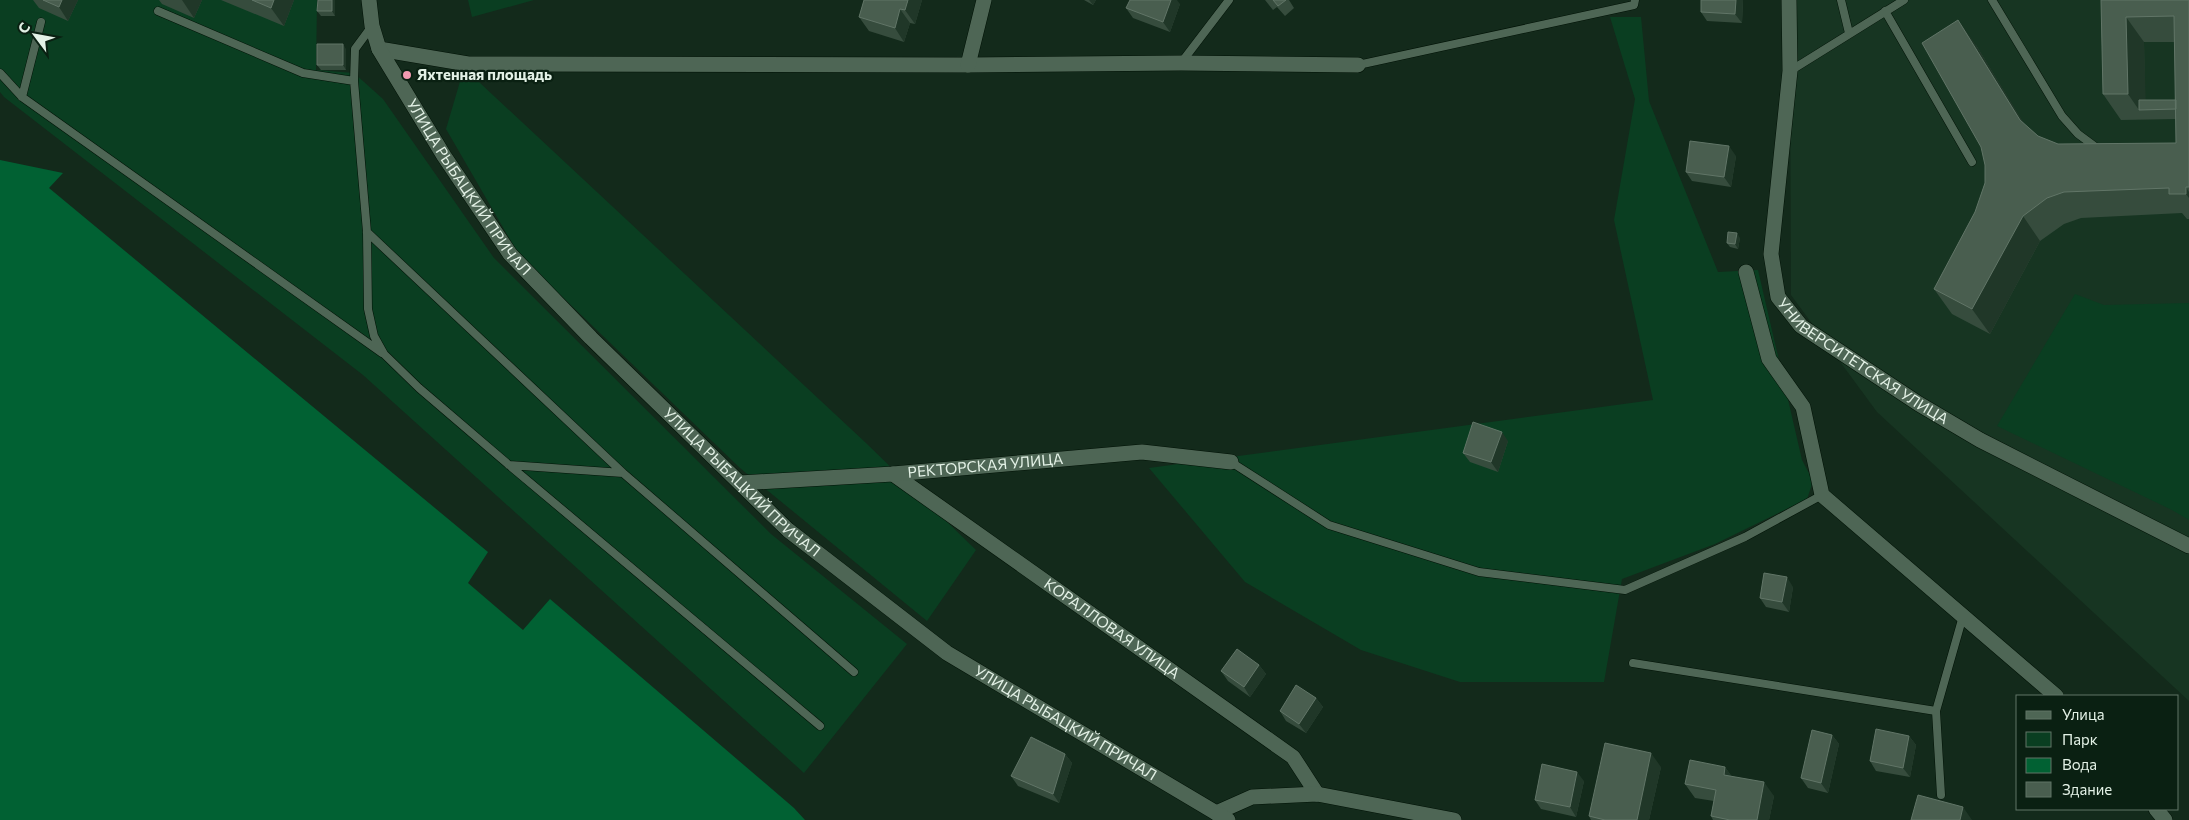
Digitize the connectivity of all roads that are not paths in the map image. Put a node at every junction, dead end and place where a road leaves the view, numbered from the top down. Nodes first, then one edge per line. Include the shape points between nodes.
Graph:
1 (369, 0) edge
2 (984, 0) edge
3 (1229, 0) edge
4 (1635, 0) edge
5 (1789, 0) edge
6 (1841, 0) edge
7 (1904, 0) edge
8 (1992, 0) edge
9 (158, 11) dead end
10 (1885, 11) junction
11 (41, 22) dead end
12 (372, 26) junction
13 (1849, 33) junction
14 (380, 49) junction
15 (1181, 62) junction
16 (968, 65) junction
17 (1358, 65) joint
18 (1790, 70) junction
19 (0, 73) edge
20 (354, 81) junction
21 (22, 97) junction
22 (2106, 149) edge
23 (1972, 162) dead end
24 (367, 232) junction
25 (1746, 272) dead end
26 (384, 354) junction
27 (1232, 462) joint
28 (509, 465) junction
29 (624, 473) junction
30 (893, 474) junction
31 (740, 483) junction
32 (1822, 495) junction
33 (2189, 546) edge
34 (1963, 616) junction
35 (1633, 663) dead end
36 (854, 672) dead end
37 (2055, 695) edge
38 (1936, 711) junction
39 (820, 726) dead end
40 (1317, 794) junction
41 (1941, 795) dead end
42 (2157, 810) edge
43 (1222, 817) edge
44 (1454, 820) edge
45 (2165, 820) edge

1 - 12 street, УЛИЦА РЫБАЦКИЙ ПРИЧАЛ
2 - 16 street
3 - 15 lane
4 - 17 lane via 1634,5
5 - 18 street, УНИВЕРСИТЕТСКАЯ УЛИЦА
6 - 13 lane
7 - 10 lane
8 - 22 lane via 2062,116 2096,148
9 - 20 lane via 303,73
10 - 13 lane
10 - 23 lane
11 - 21 lane
12 - 14 street, УЛИЦА РЫБАЦКИЙ ПРИЧАЛ
12 - 20 lane via 355,49
13 - 18 lane
14 - 16 street via 468,64
14 - 31 street, УЛИЦА РЫБАЦКИЙ ПРИЧАЛ via 444,156 510,254
15 - 16 street
15 - 17 street
18 - 33 street, УНИВЕРСИТЕТСКАЯ УЛИЦА via 1771,254 1778,296 1801,326 1980,440
19 - 21 lane
20 - 24 lane
21 - 26 lane
24 - 26 lane via 368,309 374,336
24 - 29 lane
25 - 32 street via 1769,358 1803,407
26 - 28 lane
27 - 30 street, РЕКТОРСКАЯ УЛИЦА via 1142,452
27 - 32 lane via 1329,525 1478,572 1625,590 1746,537
28 - 29 lane
28 - 39 lane
29 - 36 lane
30 - 31 street, РЕКТОРСКАЯ УЛИЦА
30 - 40 street, КОРАЛЛОВАЯ УЛИЦА via 1293,757
31 - 43 street, УЛИЦА РЫБАЦКИЙ ПРИЧАЛ via 788,530 947,653
32 - 34 street
34 - 37 street
34 - 38 lane
35 - 38 lane
38 - 41 lane
40 - 43 street via 1252,797
40 - 44 street
42 - 45 street

